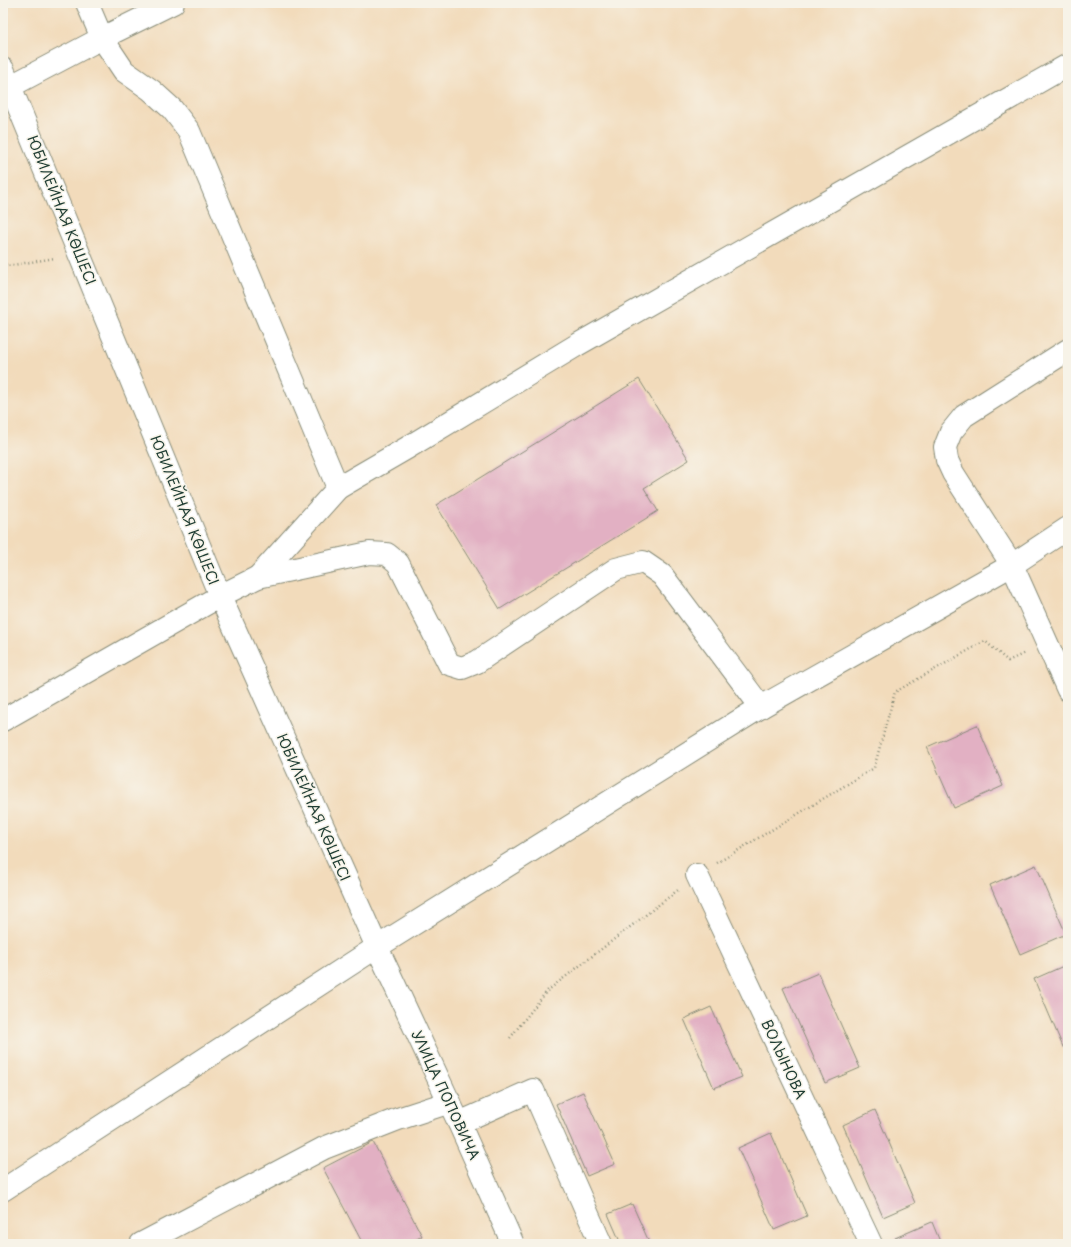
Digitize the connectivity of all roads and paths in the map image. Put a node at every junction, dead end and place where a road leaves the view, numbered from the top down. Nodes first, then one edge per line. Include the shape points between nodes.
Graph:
1 (87, 3) edge
2 (173, 3) edge
3 (102, 38) junction
4 (1068, 65) edge
5 (7, 77) edge
6 (79, 252) junction
7 (3, 261) edge
8 (1068, 350) edge
9 (338, 488) junction
10 (1068, 528) edge
11 (1012, 565) junction
12 (258, 577) junction
13 (220, 596) junction
14 (1046, 643) junction
15 (1068, 690) edge
16 (761, 707) junction
17 (3, 720) edge
18 (698, 875) junction
19 (377, 947) junction
20 (510, 1038) dead end
21 (450, 1102) junction
22 (459, 1123) junction
23 (3, 1189) edge
24 (141, 1244) edge
25 (513, 1244) edge
26 (600, 1244) edge
27 (871, 1244) edge

1 - 3 main road
2 - 3 main road
3 - 5 main road
3 - 9 main road via 124,71 151,90 189,131
4 - 9 main road via 577,345
5 - 6 main road, ЮБИЛЕЙНАЯ КӨШЕСІ
6 - 7 path via 7,266
6 - 13 main road, ЮБИЛЕЙНАЯ КӨШЕСІ
8 - 11 main road via 964,416 951,432 945,447 953,473
9 - 12 main road
10 - 11 main road
11 - 14 main road
11 - 16 main road
12 - 13 main road
12 - 16 main road via 368,553 387,554 398,563 450,664 462,668 477,662 616,569 643,562 662,575
13 - 17 main road
13 - 19 main road, ЮБИЛЕЙНАЯ КӨШЕСІ
14 - 15 main road
14 - 18 path via 1008,661 985,641 896,692 874,768
16 - 19 main road
18 - 20 path via 547,991
18 - 27 main road, ВОЛЫНОВА
19 - 21 main road, УЛИЦА ПОПОВИЧА
19 - 23 main road
21 - 22 main road, УЛИЦА ПОПОВИЧА
21 - 24 main road via 324,1148
22 - 25 main road, УЛИЦА ПОПОВИЧА
22 - 26 main road via 533,1090

